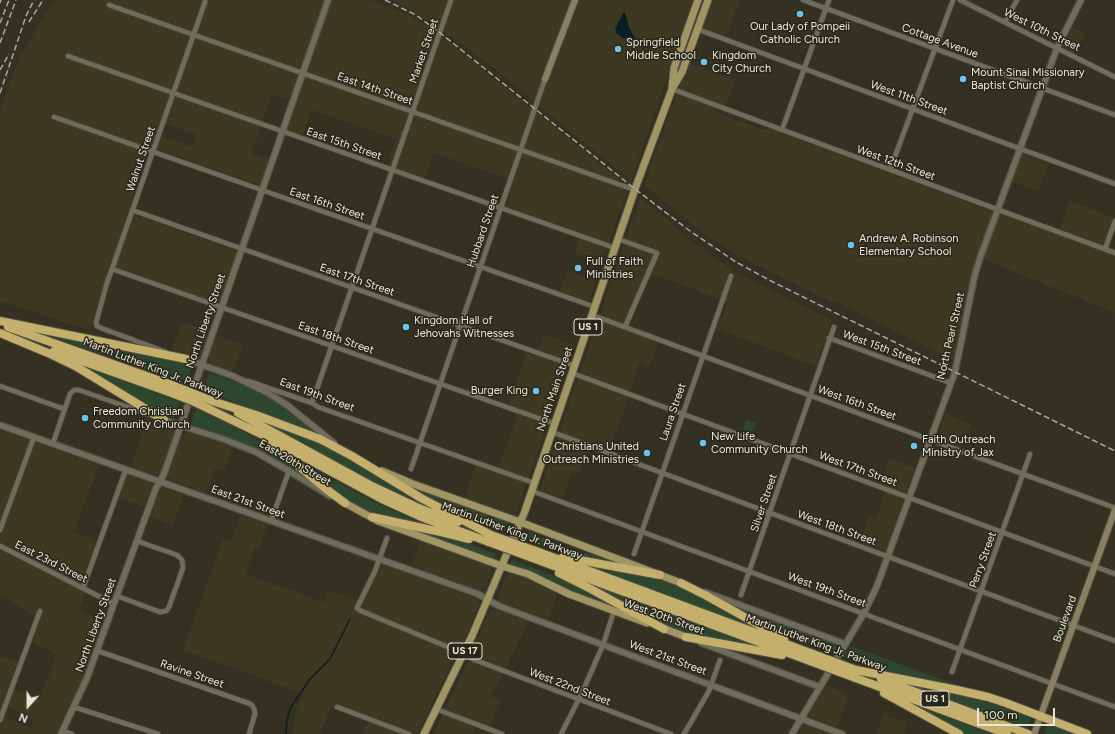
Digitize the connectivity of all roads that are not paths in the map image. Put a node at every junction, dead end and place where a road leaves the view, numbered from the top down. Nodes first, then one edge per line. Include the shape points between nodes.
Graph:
1 (328, 0) edge
2 (451, 0) edge
3 (575, 0) edge
4 (698, 0) edge
5 (708, 0) edge
6 (803, 0) edge
7 (829, 0) edge
8 (952, 0) edge
9 (960, 0) edge
10 (1017, 0) edge
11 (1081, 0) edge
12 (205, 2) dead end
13 (109, 5) dead end
14 (826, 8) junction
15 (1006, 22) junction
16 (697, 29) junction
17 (193, 35) junction
18 (935, 48) junction
19 (1057, 48) junction
20 (68, 56) dead end
21 (804, 69) junction
22 (303, 73) junction
23 (1115, 77) edge
24 (545, 79) joint
25 (1043, 88) junction
26 (672, 89) junction
27 (173, 93) junction
28 (912, 109) junction
29 (412, 112) junction
30 (1115, 115) edge
31 (54, 117) dead end
32 (782, 130) junction
33 (282, 132) junction
34 (1020, 149) junction
35 (522, 150) junction
36 (153, 152) junction
37 (392, 170) junction
38 (890, 170) junction
39 (1115, 184) edge
40 (635, 190) junction
41 (262, 191) junction
42 (501, 209) junction
43 (132, 210) junction
44 (998, 210) junction
45 (1115, 221) edge
46 (372, 229) junction
47 (618, 239) junction
48 (615, 248) junction
49 (242, 249) junction
50 (1105, 249) junction
51 (1115, 253) edge
52 (481, 267) junction
53 (112, 269) junction
54 (731, 276) dead end
55 (351, 287) junction
56 (222, 308) junction
57 (594, 311) junction
58 (96, 322) joint
59 (0, 323) edge
60 (460, 326) junction
61 (625, 327) junction
62 (834, 327) dead end
63 (0, 332) edge
64 (830, 338) junction
65 (331, 346) junction
66 (703, 356) junction
67 (186, 360) junction
68 (201, 365) junction
69 (574, 370) junction
70 (233, 376) junction
71 (951, 383) junction
72 (440, 384) junction
73 (0, 386) edge
74 (171, 388) junction
75 (810, 396) junction
76 (312, 403) junction
77 (211, 405) junction
78 (64, 408) junction
79 (682, 413) junction
80 (164, 420) junction
81 (555, 424) junction
82 (0, 425) edge
83 (181, 425) junction
84 (552, 432) junction
85 (34, 437) junction
86 (267, 437) junction
87 (930, 440) junction
88 (53, 443) junction
89 (420, 443) junction
90 (790, 454) junction
91 (1030, 454) dead end
92 (352, 456) junction
93 (126, 469) junction
94 (411, 469) dead end
95 (289, 471) junction
96 (662, 472) junction
97 (1023, 474) junction
98 (160, 482) junction
99 (533, 487) junction
100 (910, 498) junction
101 (345, 503) junction
102 (1115, 509) edge
103 (770, 513) junction
104 (372, 517) junction
105 (271, 521) junction
106 (520, 522) junction
107 (0, 530) edge
108 (642, 531) junction
109 (1003, 533) junction
110 (387, 538) dead end
111 (488, 539) junction
112 (137, 540) junction
113 (0, 546) edge
114 (634, 554) dead end
115 (533, 556) junction
116 (888, 556) junction
117 (380, 559) junction
118 (502, 566) junction
119 (1095, 567) junction
120 (750, 571) junction
121 (1115, 574) edge
122 (660, 575) junction
123 (681, 583) junction
124 (83, 588) junction
125 (981, 591) junction
126 (741, 595) dead end
127 (118, 596) junction
128 (488, 600) junction
129 (114, 604) junction
130 (40, 611) dead end
131 (614, 611) junction
132 (864, 613) junction
133 (1074, 625) junction
134 (664, 629) junction
135 (686, 637) junction
136 (1115, 641) edge
137 (845, 644) junction
138 (603, 645) junction
139 (960, 649) junction
140 (98, 651) junction
141 (464, 655) junction
142 (796, 656) junction
143 (811, 657) junction
144 (720, 660) dead end
145 (952, 672) dead end
146 (854, 673) junction
147 (1052, 684) junction
148 (711, 685) junction
149 (820, 687) junction
150 (579, 700) junction
151 (74, 707) junction
152 (337, 707) dead end
153 (1115, 707) edge
154 (436, 709) junction
155 (1041, 716) junction
156 (801, 719) junction
157 (0, 720) edge
158 (1010, 731) edge
159 (62, 732) edge
160 (72, 734) edge
161 (158, 734) edge
162 (249, 734) edge
163 (409, 734) edge
164 (424, 734) edge
165 (502, 734) edge
166 (561, 734) edge
167 (671, 734) edge
168 (684, 734) edge
169 (792, 734) edge
170 (842, 734) edge
171 (959, 734) edge
172 (1028, 734) edge
173 (1034, 734) edge
174 (1087, 734) edge

1 - 22 street, North Liberty Street
2 - 29 street, Market Street
3 - 24 main road, Hubbard Street
4 - 26 main road, North Main Street / US 1 via 674,68
5 - 16 main road, North Main Street / US 1
6 - 14 street, Cottage Avenue
7 - 14 street
8 - 18 street
9 - 15 street, West 10th Street
10 - 15 street
11 - 19 street, North Pearl Street
12 - 17 street, Walnut Street
13 - 17 street, East 14th Street
14 - 18 street, Cottage Avenue
14 - 21 street
15 - 19 street, West 10th Street
16 - 21 street, West 11th Street
16 - 26 main road, North Main Street / US 1 via 682,72
17 - 22 street, East 14th Street
17 - 27 street, Walnut Street
18 - 25 street, Cottage Avenue
18 - 28 street
19 - 23 street, West 10th Street
19 - 25 street, North Pearl Street
20 - 27 street, East 15th Street
21 - 28 street, West 11th Street
21 - 32 street
22 - 29 street, East 14th Street
22 - 33 street, North Liberty Street
24 - 35 street, Hubbard Street
25 - 30 street, Cottage Avenue
25 - 34 street, North Pearl Street
26 - 32 street, West 12th Street
26 - 40 main road, North Main Street / US 1
27 - 33 street, East 15th Street
27 - 36 street, Walnut Street
28 - 34 street, West 11th Street
28 - 38 street
29 - 35 street, East 14th Street
29 - 37 street, Market Street
31 - 36 street, East 16th Street
32 - 38 street, West 12th Street
33 - 37 street, East 15th Street
33 - 41 street, North Liberty Street
34 - 39 street, West 11th Street
34 - 44 street, North Pearl Street
35 - 40 street, East 14th Street
35 - 42 street, Hubbard Street
36 - 41 street, East 16th Street
36 - 43 street, Walnut Street
37 - 42 street, East 15th Street
37 - 46 street, Market Street
38 - 44 street, West 12th Street
40 - 47 main road, North Main Street / US 1
41 - 46 street, East 16th Street
41 - 49 street, North Liberty Street
42 - 48 street, East 15th Street
42 - 52 street, Hubbard Street
43 - 49 street, East 17th Street
43 - 53 street, Walnut Street
44 - 50 street, West 12th Street
44 - 71 street, North Pearl Street via 975,274
45 - 50 street
46 - 52 street, East 16th Street
46 - 55 street, Market Street
47 - 48 main road, North Main Street / US 1
47 - 61 street via 657,253
48 - 57 main road, North Main Street / US 1
49 - 55 street, East 17th Street
49 - 56 street, North Liberty Street
50 - 51 street, West 12th Street
52 - 57 street, East 16th Street
52 - 60 street, Hubbard Street
53 - 56 street, East 18th Street
53 - 58 street, Walnut Street
54 - 66 street, Laura Street
55 - 60 street, East 17th Street
55 - 65 street, Market Street
56 - 65 street, East 18th Street
56 - 68 street, North Liberty Street
57 - 61 street, West 16th Street
57 - 69 main road, North Main Street / US 1
58 - 67 street, East 19th Street via 101,328
59 - 67 highway
59 - 74 highway, Martin Luther King Jr. Parkway
60 - 69 street, East 17th Street
60 - 72 street, Hubbard Street
61 - 66 street, West 16th Street
62 - 64 street, Silver Street
63 - 74 highway, Martin Luther King Jr. Parkway
63 - 80 highway via 77,367
64 - 71 street, West 15th Street
64 - 75 street, Silver Street
65 - 72 street, East 18th Street
65 - 76 street, Market Street
66 - 75 street, West 16th Street
66 - 79 street, Laura Street
67 - 68 street, East 19th Street
68 - 70 street, East 19th Street
68 - 83 street, North Liberty Street
69 - 79 street, West 17th Street
69 - 81 main road, North Main Street / US 1
70 - 76 street, East 19th Street
70 - 92 street via 278,399
71 - 87 street, North Pearl Street
72 - 81 street, East 18th Street
72 - 89 street, Hubbard Street
73 - 78 street
74 - 77 highway, Martin Luther King Jr. Parkway, bridge
75 - 87 street, West 16th Street
75 - 90 street, Silver Street
76 - 89 street, East 19th Street
77 - 86 highway, Martin Luther King Jr. Parkway
77 - 92 highway via 256,415 308,434
77 - 111 highway, Martin Luther King Jr. Parkway via 254,422 387,494
78 - 80 street, East 20th Street via 70,394 74,390 79,390
78 - 88 street
79 - 90 street, West 17th Street
79 - 96 street, Laura Street
80 - 83 street, East 20th Street
81 - 84 main road, North Main Street / US 1
82 - 85 street, East 21st Street
83 - 95 street, East 20th Street via 249,449
83 - 98 street, North Liberty Street
84 - 96 street, West 18th Street
84 - 99 main road, North Main Street / US 1
85 - 88 street, East 21st Street
85 - 107 street
86 - 101 highway via 272,445
86 - 111 highway, Martin Luther King Jr. Parkway via 382,499 424,518
87 - 97 street, West 16th Street
87 - 100 street, North Pearl Street
88 - 93 street, East 21st Street
89 - 94 street, Hubbard Street
89 - 99 street, East 19th Street
90 - 100 street, West 17th Street
90 - 103 street, Silver Street
91 - 97 street, Perry Street
92 - 106 main road via 407,482
92 - 111 highway
93 - 98 street, East 21st Street
93 - 124 street
95 - 101 street, East 20th Street
95 - 105 street
96 - 103 street, West 18th Street
96 - 108 street, Laura Street
97 - 102 street, West 16th Street
97 - 109 street, Perry Street
98 - 105 street, East 21st Street
98 - 112 street, North Liberty Street
99 - 106 main road, North Main Street / US 1
99 - 108 street, West 19th Street
100 - 109 street, West 17th Street
100 - 116 street, North Pearl Street
101 - 104 main road, East 20th Street
102 - 119 main road, Boulevard
103 - 116 street, West 18th Street
103 - 120 street, Silver Street
104 - 111 highway via 469,539
104 - 118 main road, East 20th Street
105 - 117 street, East 21st Street
106 - 118 main road, North Main Street / US 1
106 - 122 main road, US 1
108 - 114 street, Laura Street
108 - 120 street, West 19th Street
109 - 119 street, West 17th Street
109 - 125 street, Perry Street
110 - 117 street
111 - 115 highway, Martin Luther King Jr. Parkway, bridge
112 - 127 street, North Liberty Street
112 - 127 street via 177,555 182,560 182,568 169,607 166,611 160,612
113 - 124 street, East 23rd Street
115 - 122 highway via 565,558
115 - 134 highway via 551,570
115 - 142 highway, Martin Luther King Jr. Parkway
115 - 143 highway, Martin Luther King Jr. Parkway
116 - 125 street, West 18th Street
116 - 132 street, North Pearl Street
117 - 128 street, East 21st Street via 478,594
117 - 141 street, West 22nd Street via 357,608
118 - 128 main road, North Main Street / US 17
118 - 131 main road, West 20th Street via 528,574 569,594
119 - 121 street, West 17th Street
119 - 133 main road, Boulevard
120 - 126 street, Silver Street
120 - 132 street, West 19th Street
122 - 123 main road, US 1
123 - 137 street
123 - 143 highway, US 1
124 - 129 street, East 23rd Street
125 - 133 street, West 18th Street
125 - 139 street, Perry Street
127 - 129 street, North Liberty Street
128 - 138 street, West 21st Street
128 - 141 main road, North Main Street / US 17
129 - 140 street, North Liberty Street
130 - 157 street
131 - 134 main road, West 20th Street
131 - 138 street
132 - 137 street, North Pearl Street
132 - 139 street, West 19th Street
133 - 136 street, West 18th Street
133 - 147 main road, Boulevard
134 - 135 main road, West 20th Street
135 - 142 highway
135 - 149 street, West 20th Street
137 - 149 street, North Pearl Street
138 - 148 street, West 21st Street
138 - 150 street
139 - 145 street, Perry Street
139 - 147 street, West 19th Street
140 - 151 street, North Liberty Street
140 - 162 street, Ravine Street via 252,705 255,714
141 - 150 street, West 22nd Street
141 - 154 main road, North Main Street / US 17
142 - 143 highway, Martin Luther King Jr. Parkway / US 1
143 - 146 highway, Martin Luther King Jr. Parkway / US 1, bridge
144 - 148 street
146 - 155 highway via 972,693
146 - 158 highway, Martin Luther King Jr. Parkway / US 1
146 - 171 highway
147 - 153 street, West 19th Street
147 - 155 main road, Boulevard
148 - 156 street, West 21st Street
148 - 168 street
149 - 156 street, North Pearl Street
150 - 166 street
150 - 167 street, West 22nd Street
151 - 159 street, North Liberty Street
151 - 161 street
152 - 163 street
154 - 164 main road, North Main Street / US 17
154 - 165 street
155 - 173 main road, Boulevard
155 - 174 highway
156 - 169 street, North Pearl Street
156 - 170 street, West 21st Street
158 - 172 highway, Martin Luther King Jr. Parkway / US 1
159 - 160 street

